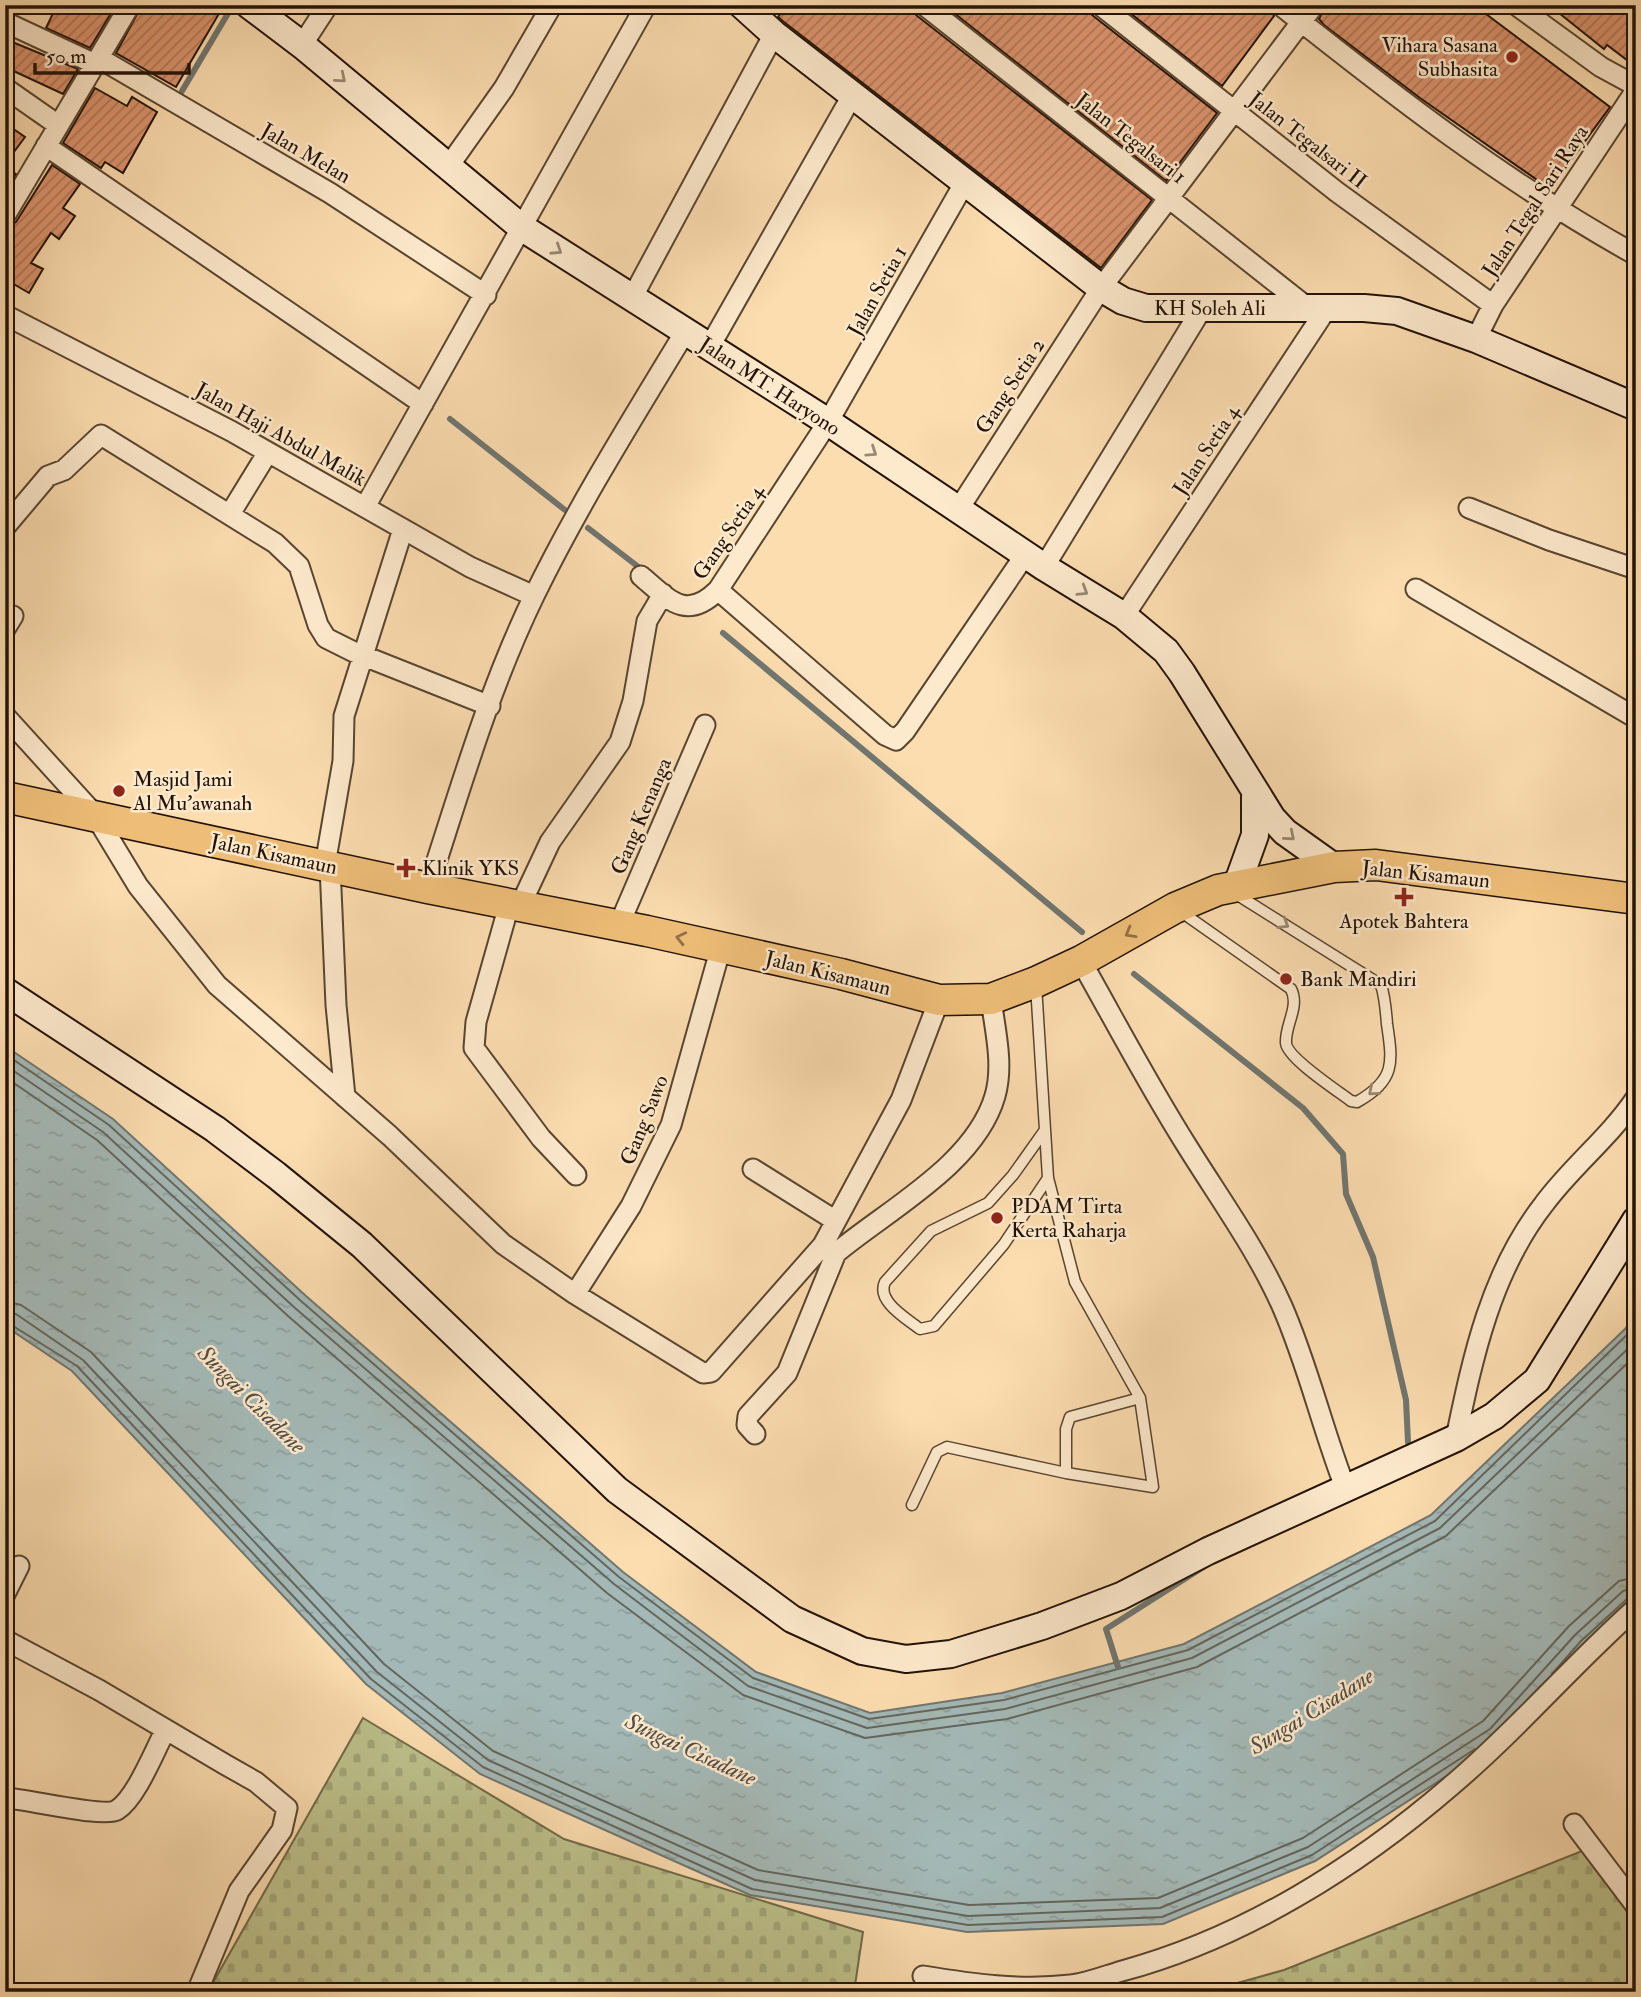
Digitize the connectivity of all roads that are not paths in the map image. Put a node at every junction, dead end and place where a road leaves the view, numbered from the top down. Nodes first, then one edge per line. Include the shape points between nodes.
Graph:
1 (130, 5) edge
2 (249, 5) edge
3 (328, 5) edge
4 (552, 5) edge
5 (646, 5) edge
6 (924, 5) edge
7 (1100, 5) edge
8 (1280, 5) edge
9 (1314, 5) edge
10 (1516, 5) edge
11 (753, 9) edge
12 (5, 22) edge
13 (1303, 23) junction
14 (774, 34) junction
15 (302, 45) junction
16 (97, 61) junction
17 (5, 88) edge
18 (1636, 88) edge
19 (853, 94) junction
20 (1232, 111) junction
21 (58, 125) junction
22 (46, 146) junction
23 (448, 167) junction
24 (965, 182) junction
25 (1170, 196) junction
26 (1556, 211) junction
27 (5, 216) edge
28 (521, 227) junction
29 (1636, 255) edge
30 (1101, 288) junction
31 (486, 295) junction
32 (632, 298) junction
33 (1493, 305) junction
34 (1317, 308) junction
35 (1201, 310) junction
36 (5, 315) edge
37 (685, 332) junction
38 (1476, 339) junction
39 (710, 346) junction
40 (424, 404) junction
41 (1636, 407) edge
42 (828, 422) junction
43 (268, 452) junction
44 (365, 507) junction
45 (1469, 508) dead end
46 (958, 510) junction
47 (230, 514) junction
48 (5, 527) edge
49 (403, 529) junction
50 (1034, 561) junction
51 (1636, 569) edge
52 (641, 576) dead end
53 (1416, 589) dead end
54 (718, 590) junction
55 (663, 594) junction
56 (534, 596) junction
57 (1124, 616) junction
58 (364, 655) junction
59 (490, 706) junction
60 (5, 716) edge
61 (1636, 718) edge
62 (705, 725) dead end
63 (1255, 796) junction
64 (5, 797) edge
65 (95, 815) junction
66 (328, 865) junction
67 (1334, 867) junction
68 (1231, 886) junction
69 (428, 888) junction
70 (1636, 899) edge
71 (515, 906) junction
72 (1175, 908) junction
73 (619, 925) junction
74 (721, 947) junction
75 (1081, 961) junction
76 (1036, 982) junction
77 (5, 991) edge
78 (991, 999) junction
79 (939, 1000) junction
80 (345, 1097) junction
81 (1636, 1098) edge
82 (1045, 1130) junction
83 (753, 1169) dead end
84 (576, 1175) dead end
85 (1048, 1178) junction
86 (1636, 1220) edge
87 (836, 1221) junction
88 (829, 1249) junction
89 (575, 1294) junction
90 (1140, 1398) junction
91 (755, 1434) dead end
92 (1456, 1438) junction
93 (1066, 1473) junction
94 (1345, 1488) junction
95 (912, 1505) dead end
96 (19, 1566) dead end
97 (5, 1594) edge
98 (1636, 1608) edge
99 (5, 1640) edge
100 (164, 1731) junction
101 (5, 1798) edge
102 (1574, 1824) dead end
103 (1636, 1906) edge
104 (923, 1976) dead end
105 (197, 1992) edge

1 - 16 street
2 - 15 street, Jalan MT. Haryono
3 - 15 street
4 - 23 street via 504,88
5 - 28 street
6 - 25 street, Jalan Tegalsari 1
7 - 20 street, Jalan Tegalsari II
8 - 13 street
9 - 13 street, Gang Setia 2
10 - 18 street
11 - 14 street, KH Soleh Ali
12 - 16 street, Jalan Melan
13 - 20 street, Gang Setia 2
13 - 26 street via 1429,123
14 - 19 street, KH Soleh Ali
14 - 32 street
15 -> 23 street, Jalan MT. Haryono
16 - 21 street
16 - 31 street, Jalan Melan via 330,192
17 - 21 street
18 - 26 street, Jalan Tegal Sari Raya
19 - 24 street, KH Soleh Ali
19 - 39 street
20 - 25 street, Gang Setia 2
20 - 33 street, Jalan Tegalsari II
21 - 22 street
22 - 27 street
22 - 40 street
23 - 28 street, Jalan MT. Haryono
24 - 30 street, KH Soleh Ali
24 - 42 street, Jalan Setia 1
25 - 30 street, Gang Setia 2
25 - 34 street, Jalan Tegalsari 1
26 - 29 street
26 - 33 street, Jalan Tegal Sari Raya
28 - 31 street
28 -> 32 street, Jalan MT. Haryono
30 - 35 street, KH Soleh Ali via 1137,307
30 - 46 street, Gang Setia 2
31 - 40 street
32 - 37 street, Jalan MT. Haryono
33 - 38 street, Jalan Tegal Sari Raya
34 - 35 street, KH Soleh Ali
34 - 38 street, KH Soleh Ali via 1397,311
34 - 57 street, Jalan Setia 4
35 - 50 street
36 - 43 street, Jalan Haji Abdul Malik
37 - 39 street, Jalan MT. Haryono
37 - 56 street
38 - 41 street, KH Soleh Ali
39 - 42 street, Jalan MT. Haryono
40 - 44 street
42 -> 46 street, Jalan MT. Haryono
42 - 54 street, Gang Setia 4
43 - 44 street, Jalan Haji Abdul Malik
43 - 47 street
44 - 49 street, Jalan Haji Abdul Malik
45 - 51 street
46 - 50 street, Jalan MT. Haryono
47 - 48 street via 101,435 64,470 48,476
47 - 58 street via 275,543 299,566 326,638
49 - 56 street, Jalan Haji Abdul Malik
49 - 58 street
50 - 54 street via 896,740
50 -> 57 street, Jalan MT. Haryono
52 - 55 street, Gang Setia 4
53 - 61 street
54 - 55 street, Gang Setia 4 via 698,605 687,607
55 - 71 street via 647,621 633,701 620,742 550,842
56 - 59 street
57 - 63 street, Jalan MT. Haryono via 1166,651
58 - 59 street
58 - 66 street via 344,716 343,761
59 - 69 street
60 - 65 street
62 - 73 street, Gang Kenanga
63 -> 67 street, Jalan MT. Haryono via 1284,832
63 - 68 street, Jalan MT. Haryono via 1255,835
64 - 65 main road, Jalan Kisamaun
65 - 66 main road, Jalan Kisamaun
65 - 80 street via 138,886 204,972
66 - 69 main road, Jalan Kisamaun
66 - 80 street
67 - 68 main road, Jalan Kisamaun
67 - 70 main road, Jalan Kisamaun via 1376,866
68 - 72 main road, Jalan Kisamaun
68 -> 72 lane via 1381,985 1392,1059 1387,1076 1369,1095 1351,1101 1293,1056 1286,1044 1294,1003 1291,989
69 - 71 main road, Jalan Kisamaun
71 - 73 main road, Jalan Kisamaun
71 - 84 street via 476,1022 474,1048 545,1143
72 -> 75 main road, Jalan Kisamaun
74 -> 73 main road, Jalan Kisamaun
74 - 79 main road, Jalan Kisamaun
74 - 89 street, Gang Sawo via 671,1125 631,1206
75 - 76 main road, Jalan Kisamaun
75 - 94 street via 1185,1144 1257,1256 1300,1353
76 - 78 main road, Jalan Kisamaun
76 - 82 lane
77 - 94 street via 215,1129 362,1245 617,1490 792,1619 862,1651 906,1659 997,1642 1121,1596
78 - 79 main road, Jalan Kisamaun
78 - 88 street via 997,1086 981,1123 935,1177
79 - 87 street via 901,1100
80 - 89 street via 503,1244
81 - 92 street via 1525,1229 1492,1298
82 - 85 lane
82 - 85 lane via 988,1203 931,1231 885,1282 881,1289 884,1297 920,1329 934,1326 1004,1244
83 - 87 street
85 - 90 lane via 1075,1282
86 - 92 street via 1537,1380 1494,1416
87 - 88 street
88 - 89 street via 707,1374
88 - 91 street via 787,1373 748,1416 747,1425
90 - 93 lane via 1070,1418
90 - 93 lane via 1153,1487
92 - 94 street
93 - 95 lane via 947,1447 937,1452
96 - 97 street
98 - 104 street via 1453,1785 1329,1876 1232,1931 1174,1957 1072,1985 999,1988
99 - 100 street
100 - 101 street via 129,1798 117,1810 101,1813
100 - 105 street via 256,1782 287,1808 282,1830 239,1891
102 - 103 street

